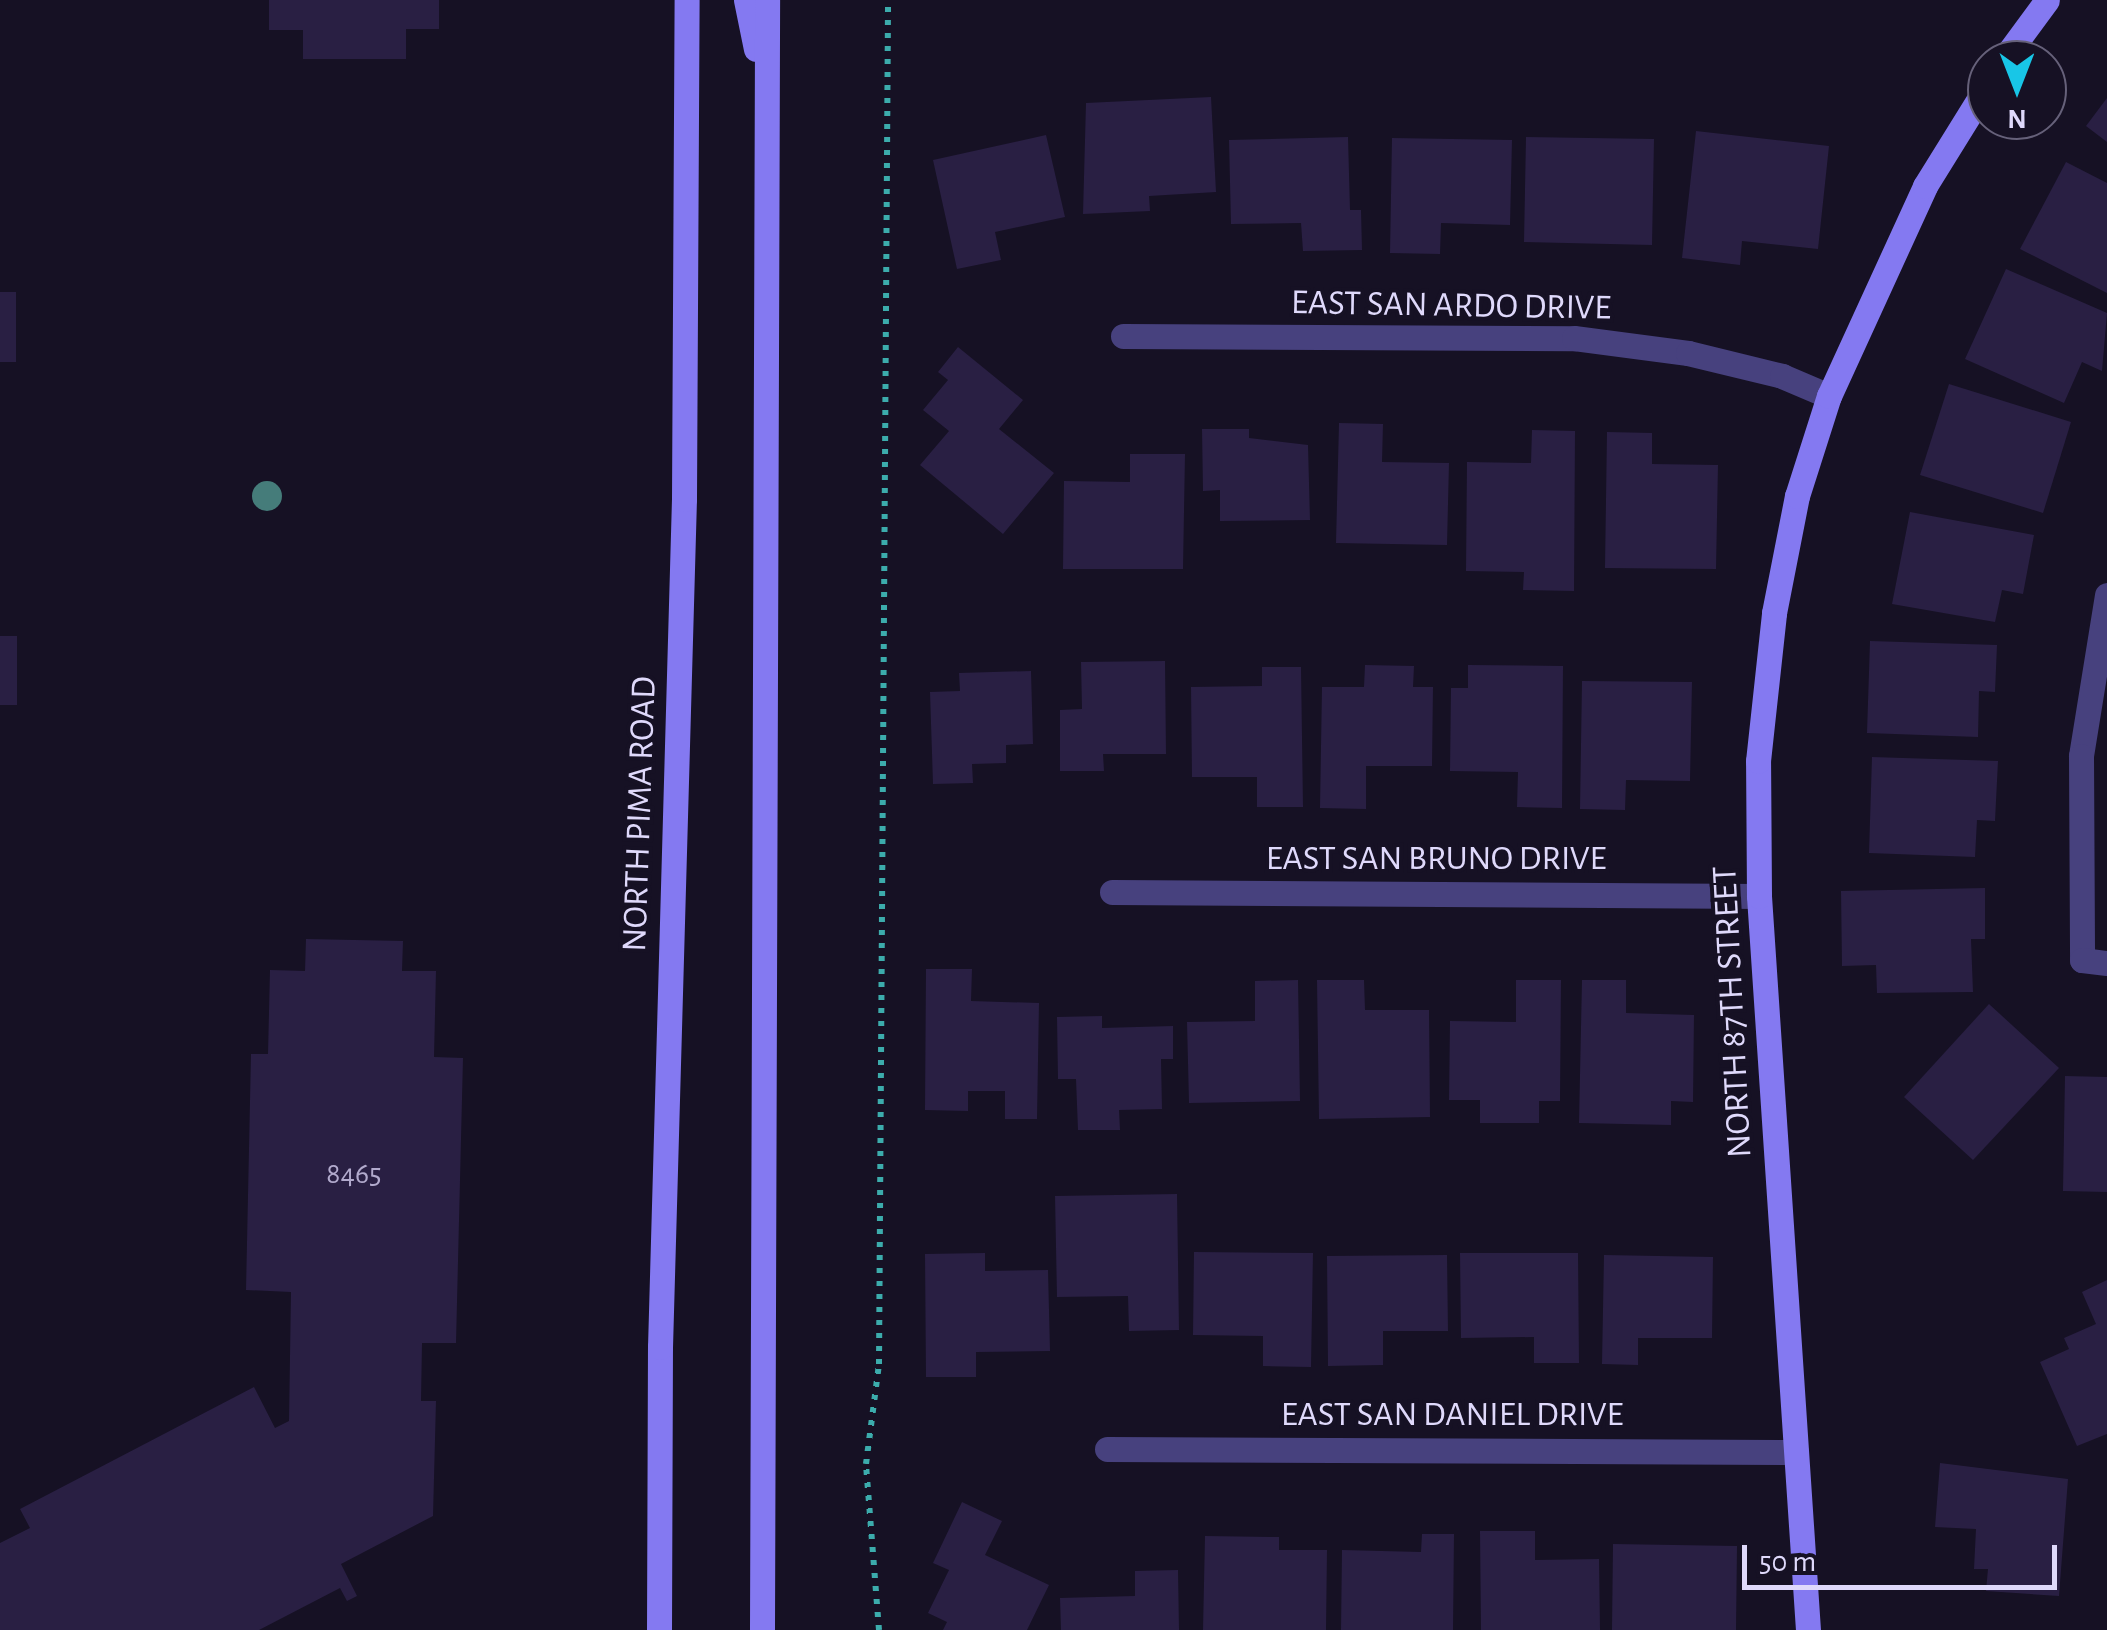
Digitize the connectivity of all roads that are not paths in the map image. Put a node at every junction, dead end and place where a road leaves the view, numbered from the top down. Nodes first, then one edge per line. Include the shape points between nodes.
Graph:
1 (687, 0) edge
2 (746, 0) edge
3 (768, 0) edge
4 (2046, 0) edge
5 (2017, 40) edge
6 (767, 104) junction
7 (1967, 118) edge
8 (1123, 336) dead end
9 (1830, 396) junction
10 (2107, 596) edge
11 (1112, 892) dead end
12 (1759, 896) junction
13 (2094, 962) edge
14 (1107, 1449) dead end
15 (1796, 1452) junction
16 (659, 1630) edge
17 (762, 1630) edge
18 (1808, 1630) edge

1 - 16 main road, NORTH PIMA ROAD via 684,499 660,1347
2 - 6 main road
3 - 6 main road
4 - 5 main road
6 - 17 main road
7 - 9 main road, NORTH 87TH STREET via 1925,186
8 - 9 street, EAST SAN ARDO DRIVE via 1574,338 1688,353 1782,376
9 - 12 main road, NORTH 87TH STREET via 1797,496 1774,614 1758,761
10 - 13 street via 2081,756
11 - 12 street, EAST SAN BRUNO DRIVE
12 - 15 main road, NORTH 87TH STREET
14 - 15 street, EAST SAN DANIEL DRIVE
15 - 18 main road, NORTH 87TH STREET

